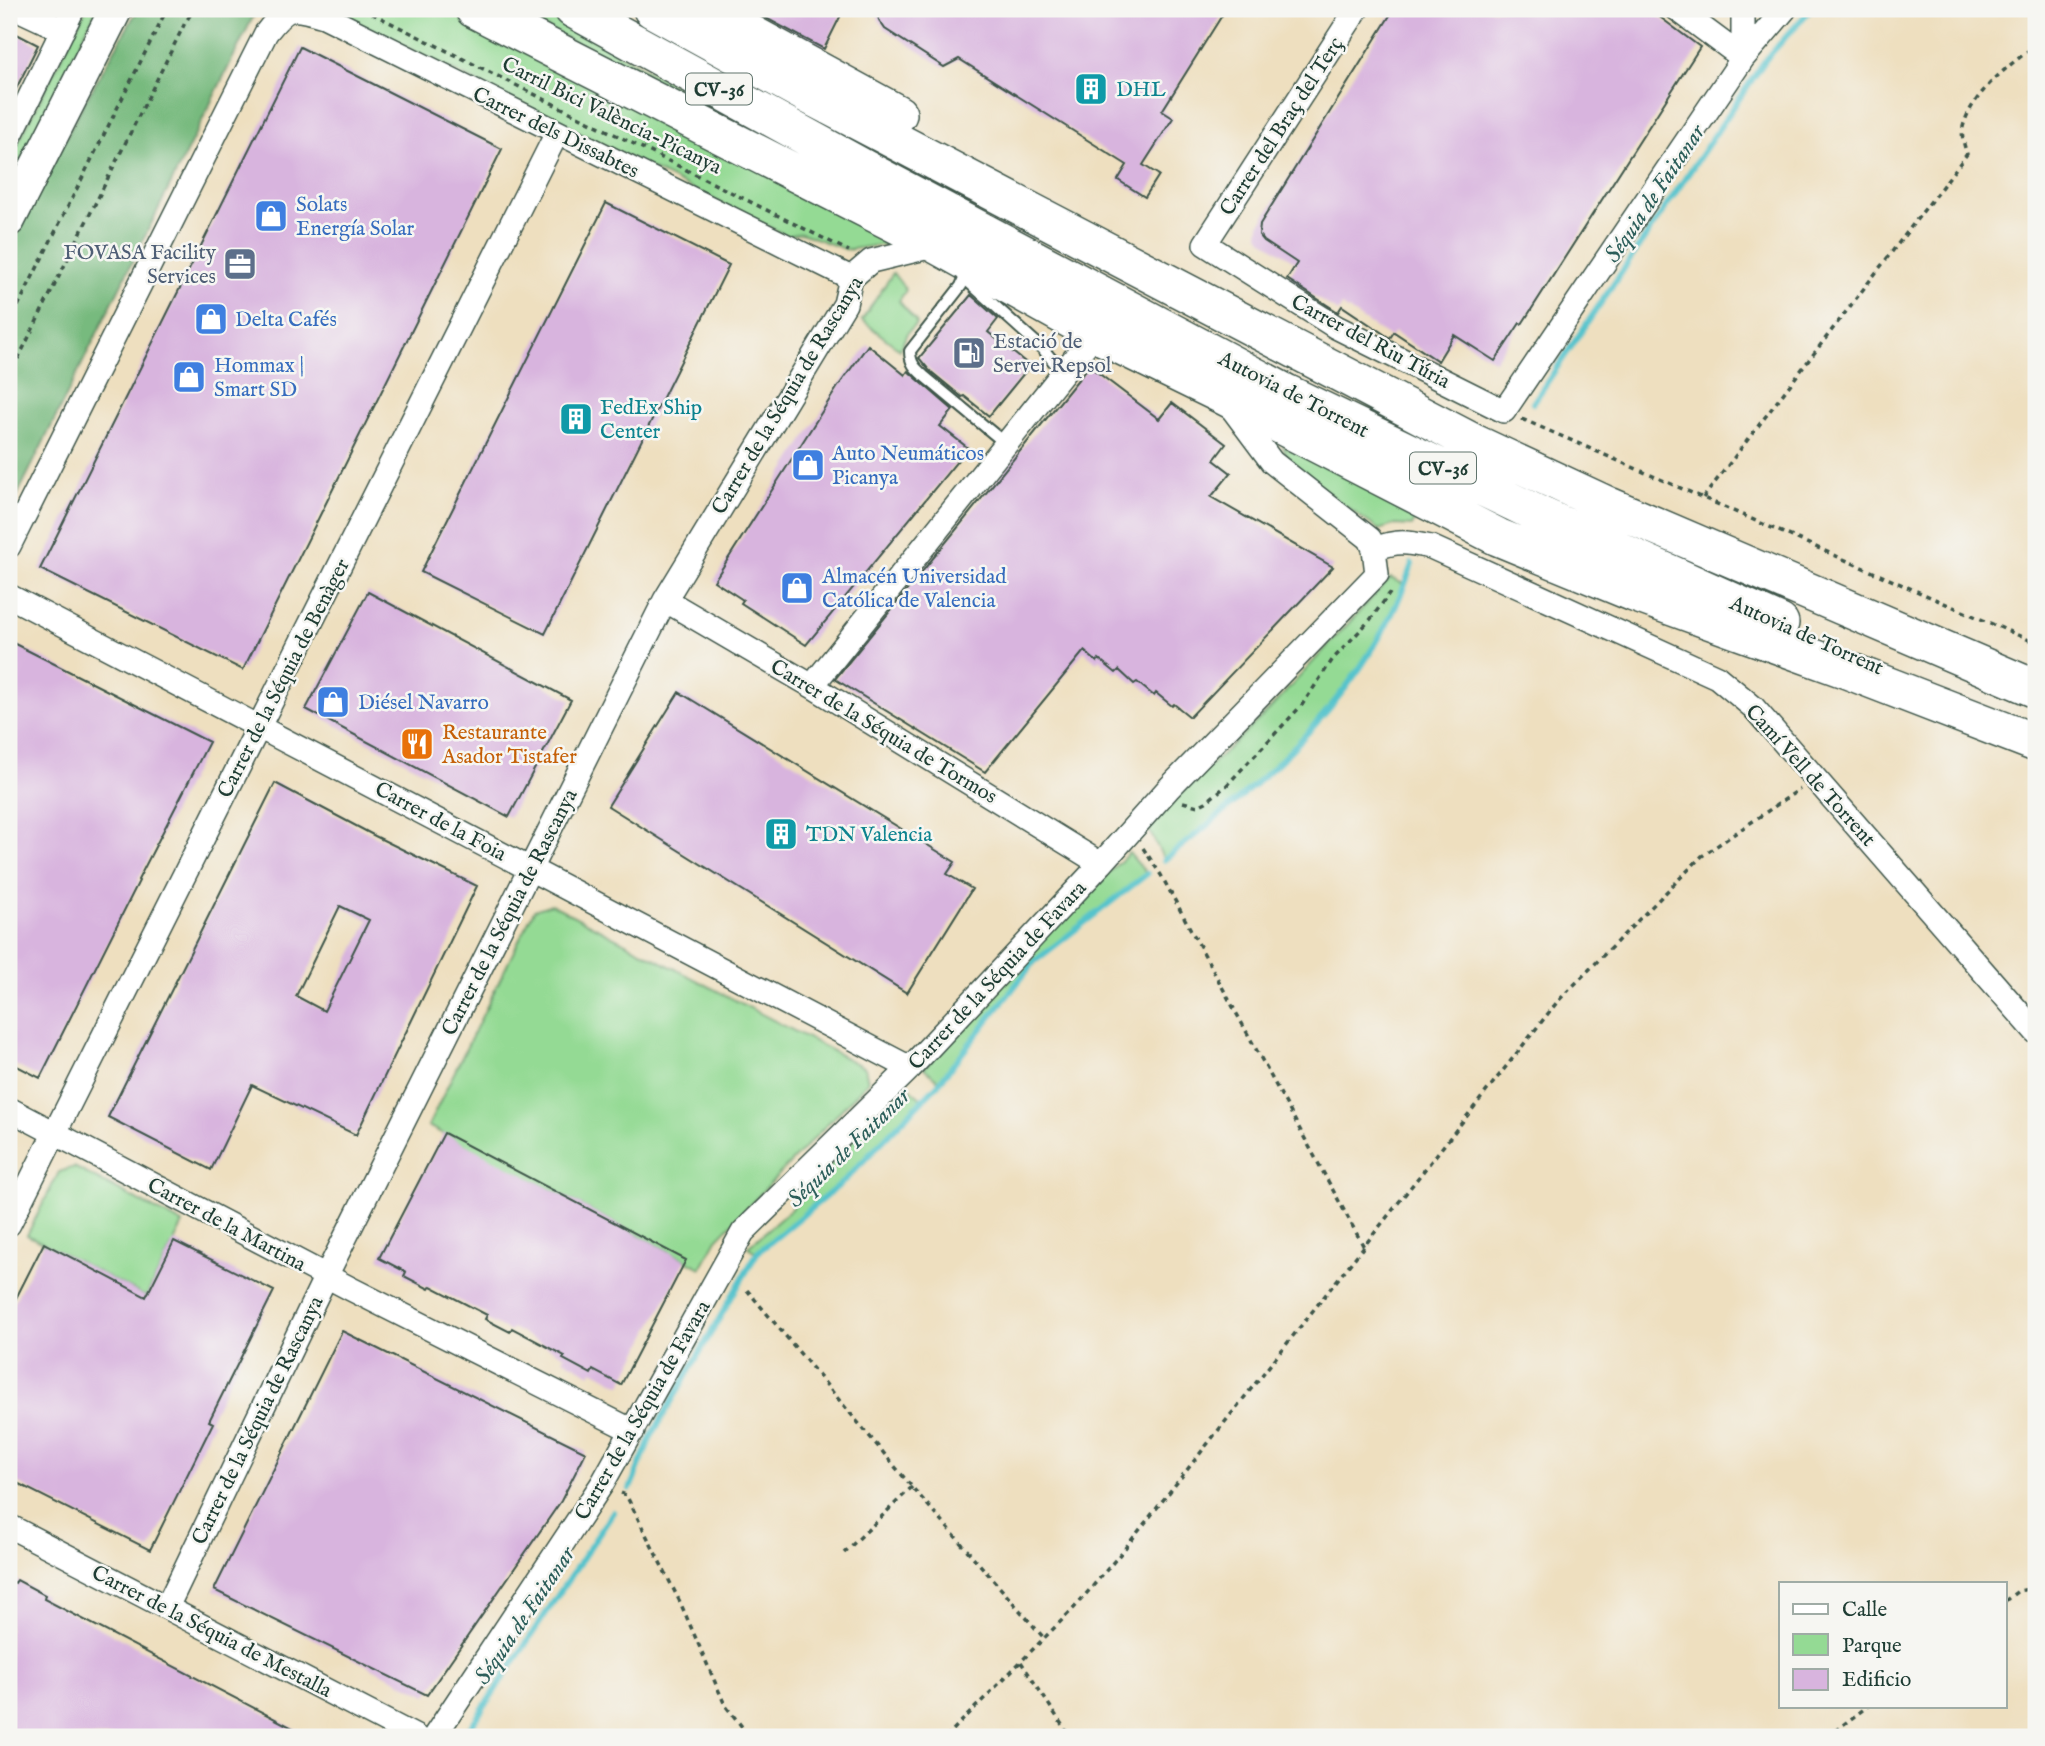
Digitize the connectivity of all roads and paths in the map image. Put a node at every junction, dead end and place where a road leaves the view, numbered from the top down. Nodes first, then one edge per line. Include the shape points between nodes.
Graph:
1 (18, 9) edge
2 (73, 9) edge
3 (116, 9) edge
4 (167, 9) edge
5 (194, 9) edge
6 (363, 9) edge
7 (474, 9) edge
8 (573, 9) edge
9 (652, 9) edge
10 (706, 9) edge
11 (1357, 9) edge
12 (1677, 9) edge
13 (1743, 9) edge
14 (1785, 9) edge
15 (63, 30) junction
16 (2036, 45) edge
17 (1743, 58) junction
18 (557, 133) junction
19 (9, 139) edge
20 (9, 220) edge
21 (1205, 244) joint
22 (940, 247) junction
23 (847, 250) dead end
24 (851, 278) junction
25 (964, 279) junction
26 (9, 324) edge
27 (1095, 333) junction
28 (1277, 341) junction
29 (1063, 373) junction
30 (9, 377) edge
31 (1222, 396) junction
32 (1504, 411) junction
33 (1006, 444) junction
34 (1703, 498) junction
35 (9, 546) edge
36 (1374, 549) junction
37 (1394, 584) dead end
38 (9, 596) edge
39 (665, 600) junction
40 (2036, 642) edge
41 (812, 686) junction
42 (2036, 689) edge
43 (259, 726) junction
44 (2036, 737) edge
45 (2036, 743) edge
46 (1816, 778) junction
47 (1177, 797) dead end
48 (1131, 830) junction
49 (1101, 864) junction
50 (531, 869) junction
51 (2036, 1032) edge
52 (910, 1068) junction
53 (9, 1109) edge
54 (54, 1133) junction
55 (9, 1224) edge
56 (1364, 1247) junction
57 (326, 1276) junction
58 (747, 1290) dead end
59 (633, 1431) junction
60 (602, 1484) junction
61 (912, 1487) junction
62 (9, 1526) edge
63 (844, 1553) dead end
64 (2036, 1589) edge
65 (2007, 1599) edge
66 (167, 1607) junction
67 (1044, 1638) junction
68 (1021, 1662) junction
69 (1865, 1708) edge
70 (416, 1737) edge
71 (434, 1737) edge
72 (750, 1737) edge
73 (947, 1737) edge
74 (1070, 1737) edge
75 (1827, 1737) edge

1 - 15 street
2 - 15 street
3 - 20 main road
4 - 26 path
5 - 30 path
6 - 23 path, Carril Bici València-Picanya
7 - 22 highway
8 - 44 highway, Autovia de Torrent / CV-36 via 1286,393 1544,517
9 - 28 highway, Autovia de Torrent / CV-36
10 - 28 highway via 935,134
11 - 21 street, Carrer del Braç del Terç
12 - 17 street
13 - 17 street
14 - 17 street
15 - 19 street
16 - 34 path via 1975,99 1962,129 1968,154
17 - 32 street
18 - 24 street, Carrer dels Dissabtes
18 - 35 street, Carrer dels Dissabtes via 324,16 301,9 278,16
18 - 43 street, Carrer de la Séquia de Benàger
21 - 32 street, Carrer del Riu Túria via 1336,327
22 - 24 street, Carrer de la Séquia de Rascanya via 871,261
22 - 25 lane
22 - 27 highway
24 - 39 street, Carrer de la Séquia de Rascanya via 845,304
25 - 29 lane via 1043,349
25 - 33 lane via 910,357 923,376
27 - 29 street
27 - 31 highway
28 - 42 highway, Autovia de Torrent / CV-36 via 1472,442 1609,506
29 - 33 street
31 - 36 street via 1272,462 1370,539
31 - 45 highway via 1498,537 1634,593
32 - 34 path
33 - 41 street
34 - 40 path
36 - 46 street, Camí Vell de Torrent via 1392,542 1431,547 1717,677 1753,707
36 - 48 street, Carrer de la Séquia de Favara via 1377,574
37 - 47 path via 1302,705 1226,786 1198,806
38 - 43 street, Carrer de la Foia
39 - 41 street, Carrer de la Séquia de Tormos
39 - 50 street, Carrer de la Séquia de Rascanya
41 - 49 street, Carrer de la Séquia de Tormos
43 - 50 street, Carrer de la Foia
43 - 54 street, Carrer de la Séquia de Benàger
46 - 51 street, Camí Vell de Torrent
46 - 56 path via 1702,856 1568,992
48 - 49 street, Carrer de la Séquia de Favara
48 - 56 path via 1161,874
49 - 52 street, Carrer de la Séquia de Favara
50 - 52 street, Carrer de la Foia
50 - 57 street, Carrer de la Séquia de Rascanya
52 - 59 street, Carrer de la Séquia de Favara via 743,1232
53 - 54 street, Carrer de la Martina
54 - 55 street, Carrer de la Séquia de Benàger
54 - 57 street, Carrer de la Martina
56 - 67 path via 1122,1552
57 - 59 street, Carrer de la Martina
57 - 66 street, Carrer de la Séquia de Rascanya
58 - 61 path
59 - 60 street, Carrer de la Séquia de Favara
60 - 71 street, Carrer de la Séquia de Favara
60 - 72 path via 626,1495 725,1705
61 - 63 path
61 - 67 path
62 - 66 street, Carrer de la Séquia de Mestalla
64 - 65 path via 2018,1591
66 - 70 street, Carrer de la Séquia de Mestalla
67 - 68 path
68 - 73 path
68 - 74 path
69 - 75 path

